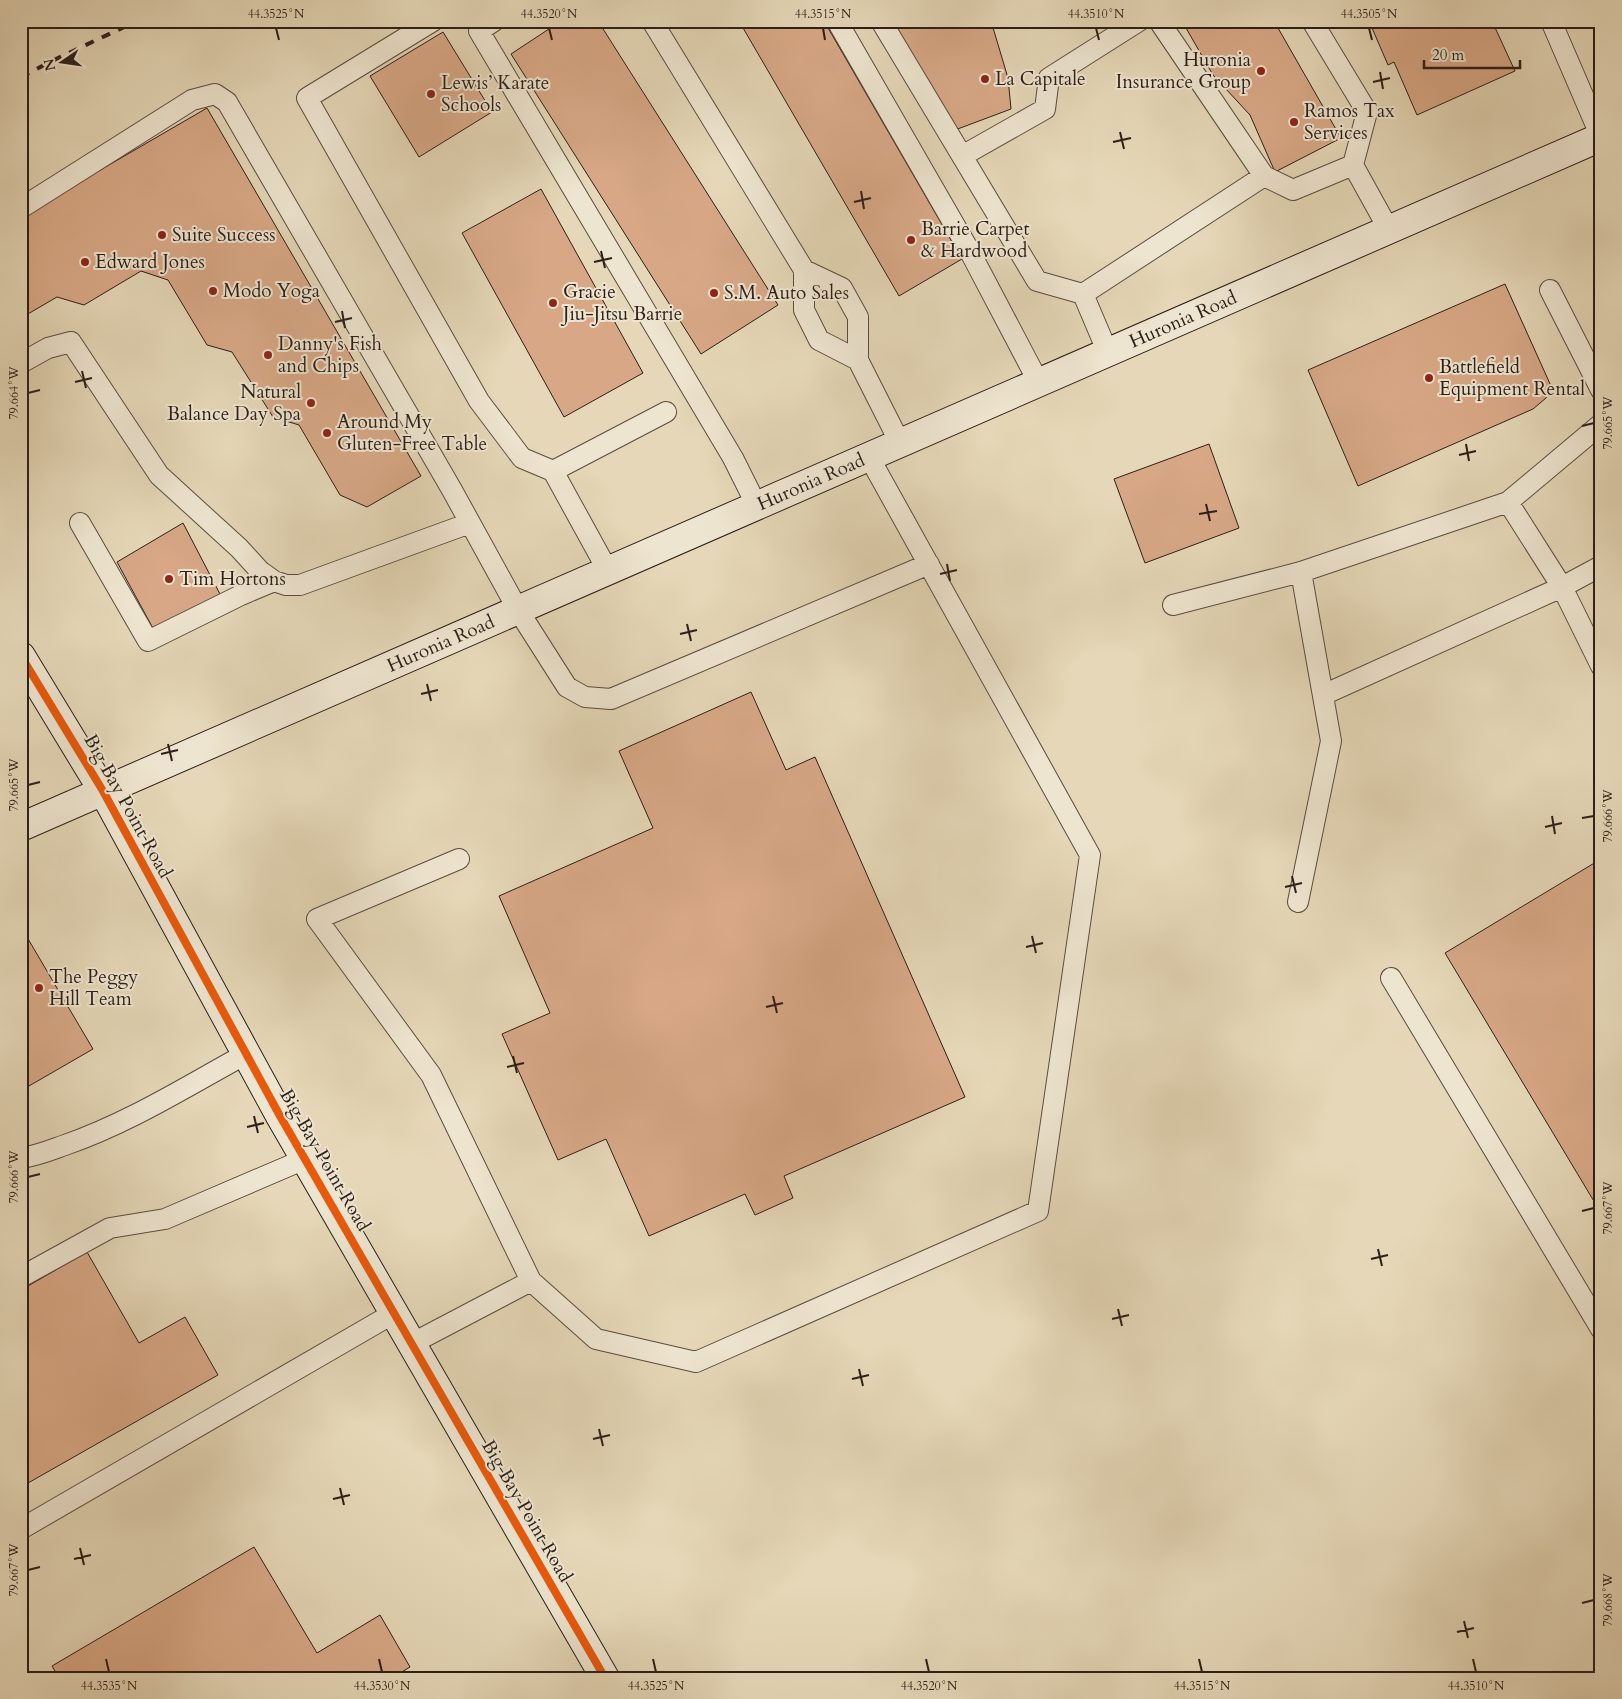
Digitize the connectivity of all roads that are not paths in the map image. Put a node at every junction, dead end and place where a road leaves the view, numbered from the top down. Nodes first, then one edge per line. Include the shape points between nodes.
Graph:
1 (433, 21) edge
2 (494, 21) edge
3 (652, 21) edge
4 (837, 21) edge
5 (881, 21) edge
6 (1139, 21) edge
7 (1159, 21) edge
8 (1312, 21) edge
9 (1551, 21) edge
10 (1601, 137) edge
11 (962, 156) junction
12 (1353, 165) junction
13 (1264, 176) junction
14 (21, 208) edge
15 (1389, 230) junction
16 (804, 270) junction
17 (1550, 290) dead end
18 (1083, 294) junction
19 (1108, 353) junction
20 (858, 360) junction
21 (21, 363) edge
22 (1039, 383) junction
23 (1601, 390) edge
24 (666, 412) dead end
25 (1601, 424) edge
26 (900, 443) junction
27 (869, 457) junction
28 (553, 471) junction
29 (1508, 502) junction
30 (757, 506) junction
31 (470, 522) junction
32 (80, 523) dead end
33 (929, 564) junction
34 (1601, 566) edge
35 (608, 571) junction
36 (1300, 572) junction
37 (274, 582) junction
38 (1562, 586) junction
39 (1173, 605) dead end
40 (518, 610) junction
41 (21, 656) edge
42 (1601, 666) edge
43 (1323, 695) junction
44 (103, 791) junction
45 (21, 827) edge
46 (459, 859) dead end
47 (1298, 902) dead end
48 (1391, 978) dead end
49 (246, 1054) junction
50 (21, 1158) edge
51 (305, 1159) junction
52 (21, 1277) edge
53 (531, 1281) junction
54 (394, 1313) junction
55 (1601, 1329) edge
56 (412, 1344) junction
57 (21, 1529) edge
58 (605, 1678) edge

1 - 28 lane via 307,98 479,401 522,458
2 - 30 lane via 478,31 734,458
3 - 16 lane
4 - 22 lane via 969,250
5 - 11 lane
6 - 11 lane via 1049,78 1045,109
7 - 13 lane
8 - 12 lane via 1367,112
9 - 10 lane
10 - 15 main road, Huronia Road
11 - 18 lane via 1037,280
12 - 13 lane via 1293,190
12 - 15 lane
13 - 18 lane
14 - 31 lane via 192,100 215,94 227,102
15 - 19 main road, Huronia Road
16 - 20 lane via 804,310 819,340
16 - 20 lane via 842,288 858,317
17 - 23 lane
18 - 19 lane
19 - 22 main road, Huronia Road
20 - 26 lane
21 - 37 lane via 48,348 71,342 159,475
22 - 26 main road, Huronia Road
24 - 28 lane
25 - 29 lane
26 - 27 main road, Huronia Road
27 - 30 main road, Huronia Road
27 - 33 lane
28 - 35 lane
29 - 36 lane
29 - 38 lane
30 - 35 main road, Huronia Road
31 - 37 lane via 300,585
31 - 40 lane
32 - 37 lane via 148,642
33 - 40 lane via 611,699 585,697 567,688
33 - 53 lane via 1090,855 1038,1211 696,1362 596,1339
34 - 38 lane
35 - 40 main road, Huronia Road
36 - 39 lane
36 - 43 lane
38 - 42 lane
38 - 43 lane
40 - 44 main road, Huronia Road
41 - 44 main road, Big Bay Point Road
43 - 47 lane via 1331,741
44 - 45 main road, Huronia Road
44 - 49 main road, Big Bay Point Road
46 - 53 lane via 317,919 431,1075
48 - 55 lane
49 - 50 lane via 121,1122 78,1141
49 - 51 main road, Big Bay Point Road
51 - 52 lane via 165,1218 110,1228
51 - 54 main road, Big Bay Point Road
53 - 56 lane
54 - 56 main road, Big Bay Point Road
54 - 57 lane
56 - 58 main road, Big Bay Point Road

